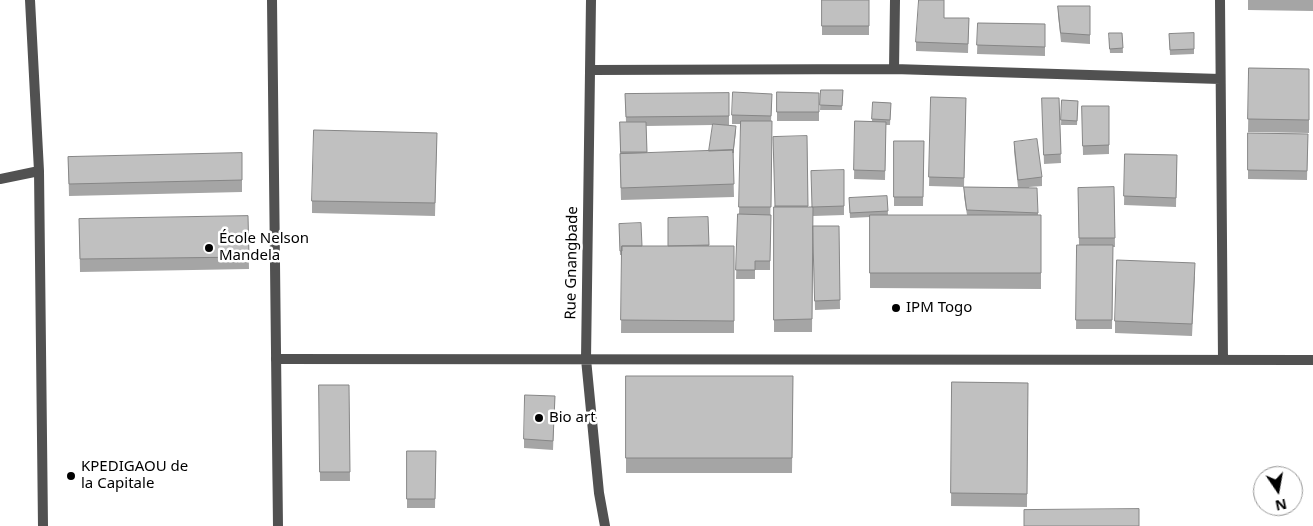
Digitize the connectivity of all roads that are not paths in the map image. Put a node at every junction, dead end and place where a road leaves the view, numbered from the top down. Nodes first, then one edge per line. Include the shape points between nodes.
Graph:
1 (30, 0) edge
2 (272, 0) edge
3 (591, 0) edge
4 (895, 0) edge
5 (1220, 0) edge
6 (894, 69) junction
7 (591, 70) junction
8 (1220, 79) junction
9 (39, 170) junction
10 (0, 179) edge
11 (276, 359) junction
12 (586, 359) junction
13 (1223, 360) junction
14 (1313, 360) edge
15 (43, 526) edge
16 (278, 526) edge
17 (605, 526) edge

1 - 9 street
2 - 11 street
3 - 7 street, Rue Gnangbade
4 - 6 street
5 - 8 street
6 - 7 street
6 - 8 street
7 - 12 street, Rue Gnangbade
8 - 13 street
9 - 10 street
9 - 15 street
11 - 12 street
11 - 16 street
12 - 13 street
12 - 17 street, Rue Gnangbade via 598,493
13 - 14 street

